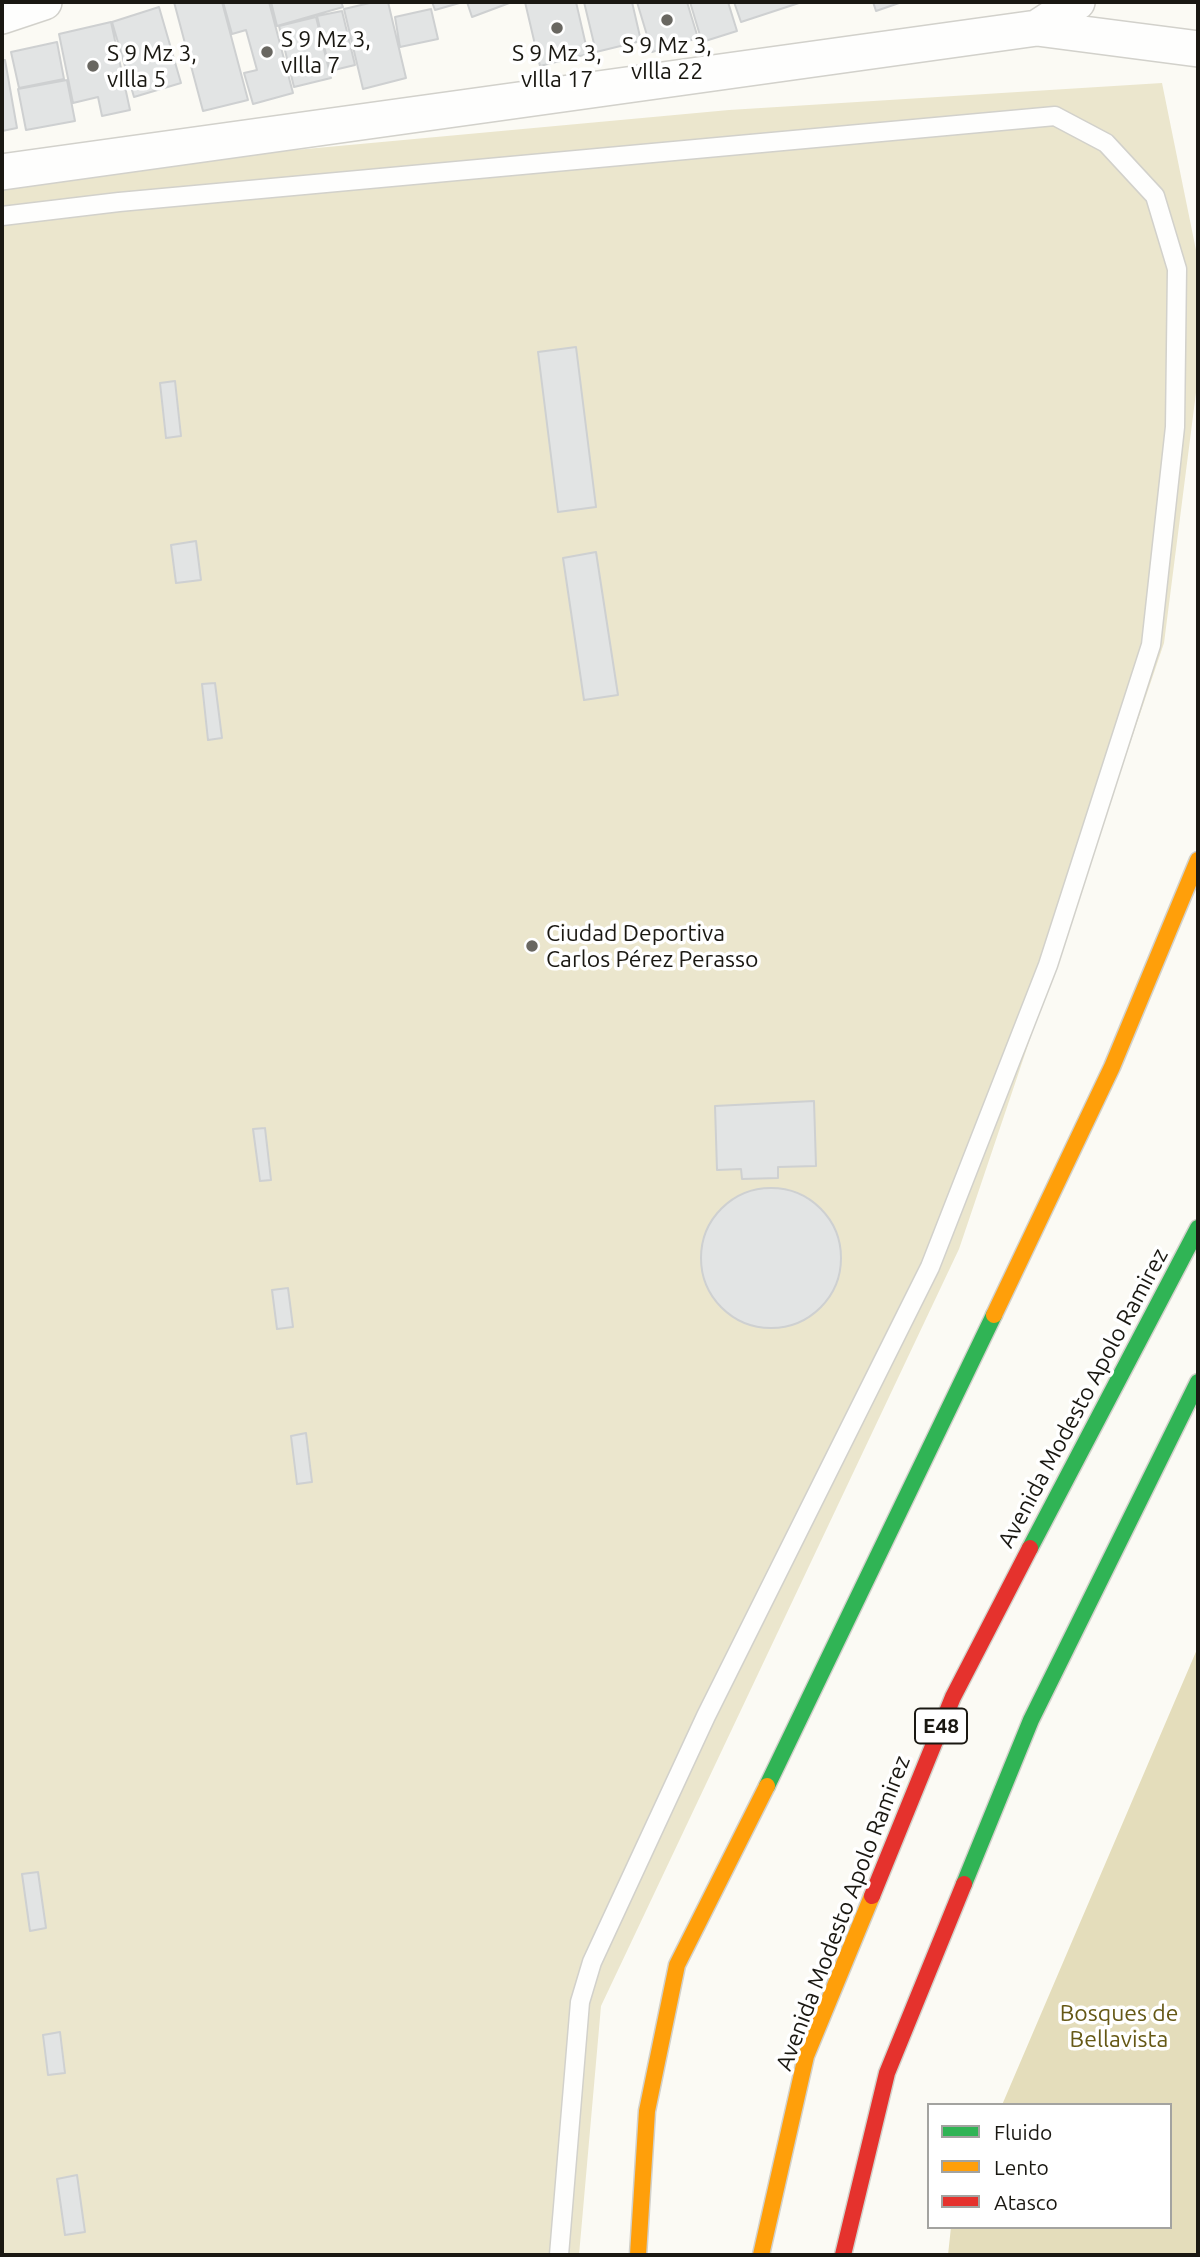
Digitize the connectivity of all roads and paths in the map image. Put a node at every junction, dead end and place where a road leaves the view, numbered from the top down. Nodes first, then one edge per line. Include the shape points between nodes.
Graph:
1 (44, 2) edge
2 (1077, 2) edge
3 (2, 16) edge
4 (1037, 28) junction
5 (1198, 50) edge
6 (2, 172) edge
7 (2, 216) edge
8 (1198, 860) edge
9 (1198, 1228) edge
10 (1198, 1382) edge
11 (559, 2255) edge
12 (638, 2255) edge
13 (761, 2255) edge
14 (843, 2255) edge

1 - 3 street
2 - 4 street
4 - 5 street
4 - 6 street
7 - 11 lane via 1055,116 1106,142 1154,196 1177,269 1175,427 1151,645 1048,965 930,1267 712,1704 592,1962 580,2002
8 - 12 main road via 1112,1067 802,1718 677,1965 647,2111
9 - 13 main road, Avenida Modesto Apolo Ramirez / E48 via 953,1697 806,2056
10 - 14 main road via 1031,1720 887,2073

